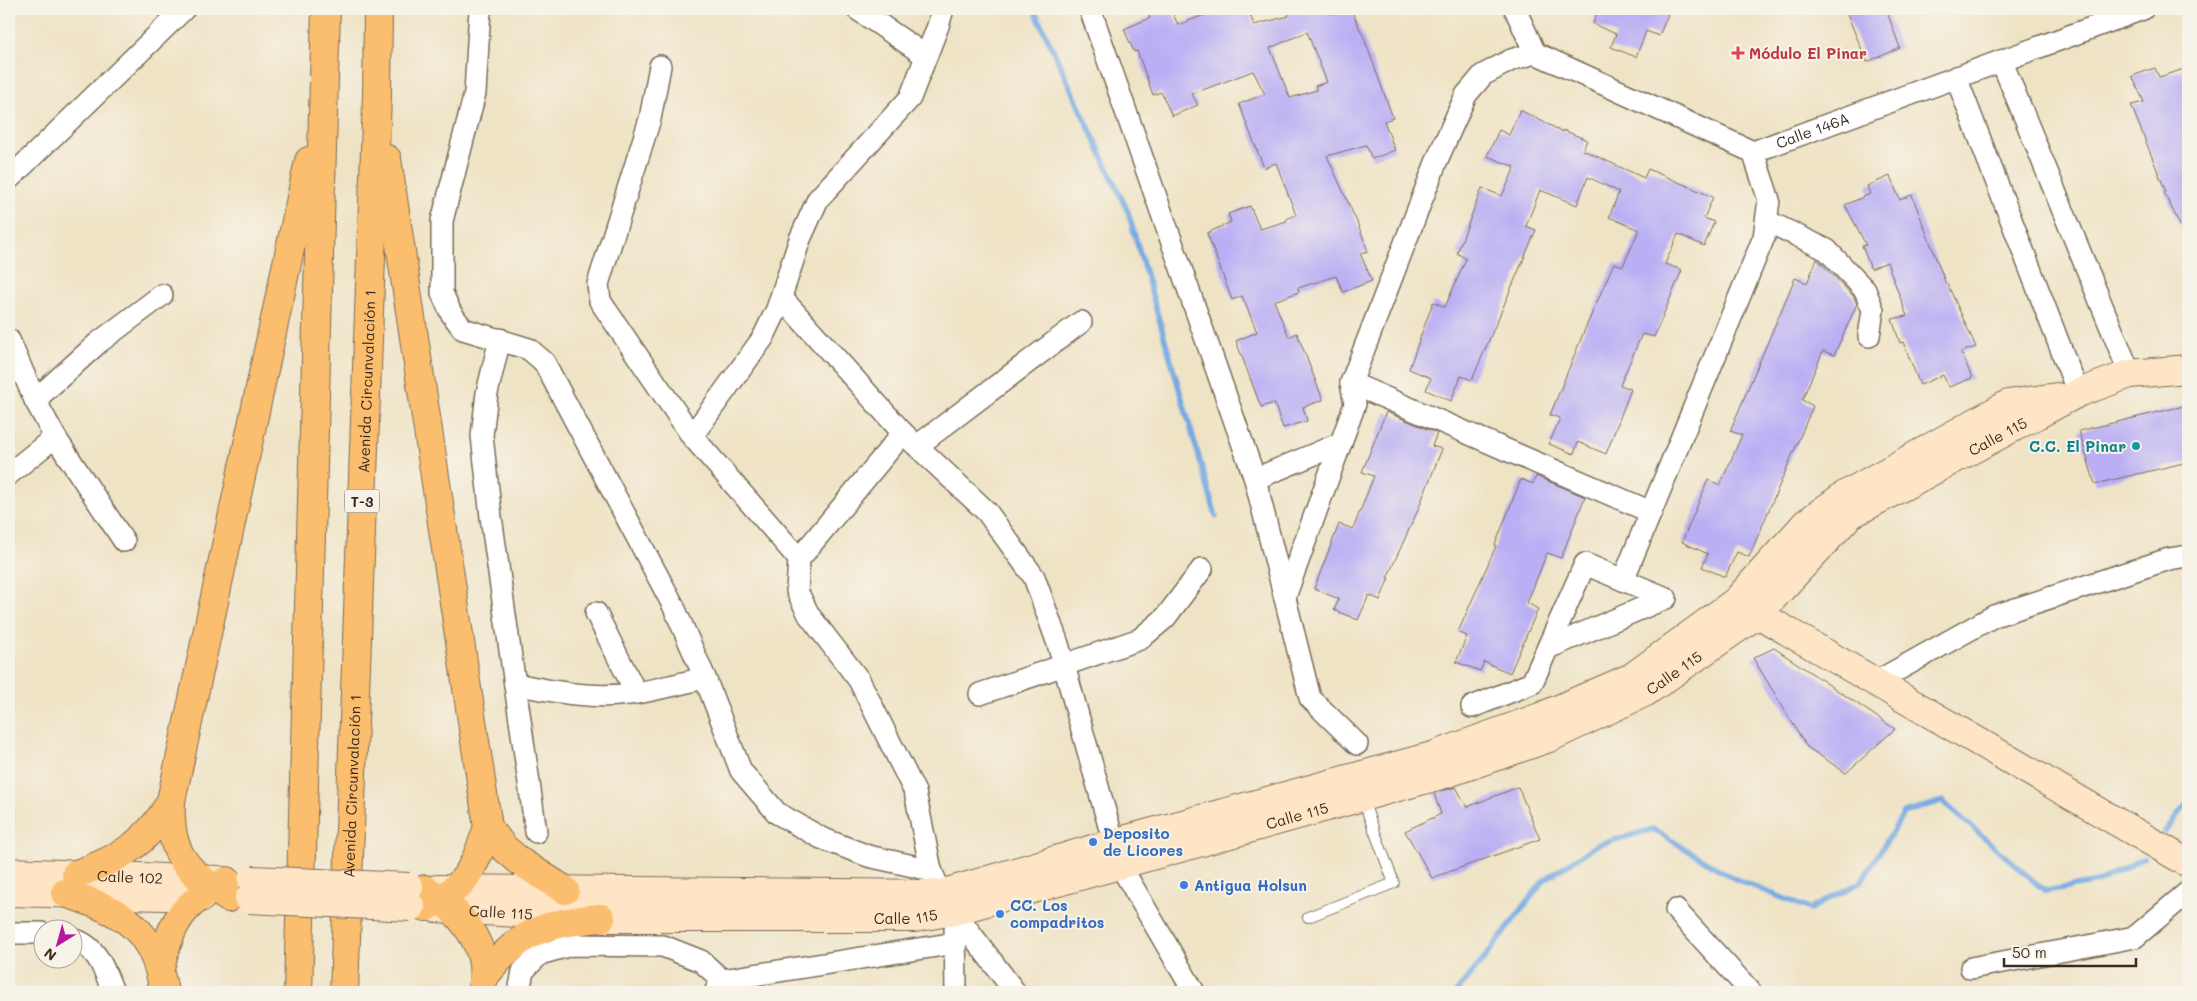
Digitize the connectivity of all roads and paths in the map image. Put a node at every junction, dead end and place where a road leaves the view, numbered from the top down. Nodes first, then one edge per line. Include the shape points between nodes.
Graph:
1 (184, 9) edge
2 (326, 9) edge
3 (378, 9) edge
4 (480, 9) edge
5 (857, 9) edge
6 (942, 9) edge
7 (1090, 9) edge
8 (1515, 9) edge
9 (2143, 9) edge
10 (1535, 53) junction
11 (926, 56) junction
12 (2002, 62) junction
13 (660, 66) dead end
14 (1956, 77) junction
15 (324, 94) junction
16 (377, 95) junction
17 (1753, 152) junction
18 (9, 179) edge
19 (1766, 221) junction
20 (162, 295) dead end
21 (781, 297) junction
22 (1081, 322) dead end
23 (1869, 336) dead end
24 (500, 339) junction
25 (9, 340) edge
26 (2188, 369) edge
27 (2130, 374) junction
28 (1351, 383) junction
29 (2078, 393) junction
30 (35, 400) junction
31 (54, 436) junction
32 (692, 436) junction
33 (910, 440) junction
34 (1341, 443) junction
35 (9, 474) edge
36 (1255, 478) junction
37 (1651, 512) junction
38 (124, 541) dead end
39 (2188, 556) edge
40 (799, 559) junction
41 (1202, 569) dead end
42 (1623, 580) junction
43 (1285, 597) junction
44 (1747, 608) junction
45 (596, 613) dead end
46 (1548, 648) junction
47 (1064, 666) junction
48 (705, 678) junction
49 (1876, 682) junction
50 (515, 684) junction
51 (636, 693) junction
52 (980, 694) dead end
53 (1472, 707) dead end
54 (1357, 744) dead end
55 (1361, 797) junction
56 (171, 801) junction
57 (488, 826) junction
58 (536, 832) dead end
59 (1116, 854) junction
60 (2188, 863) edge
61 (9, 872) edge
62 (70, 884) junction
63 (225, 889) junction
64 (565, 890) junction
65 (9, 892) edge
66 (942, 892) junction
67 (2188, 892) edge
68 (432, 898) junction
69 (1676, 910) dead end
70 (1308, 917) dead end
71 (601, 918) junction
72 (9, 933) edge
73 (32, 933) edge
74 (82, 944) edge
75 (956, 944) junction
76 (1971, 968) dead end
77 (162, 981) edge
78 (483, 984) edge
79 (719, 986) edge
80 (112, 992) edge
81 (298, 992) edge
82 (344, 992) edge
83 (519, 992) edge
84 (956, 992) edge
85 (1015, 992) edge
86 (1194, 992) edge
87 (1750, 992) edge

1 - 18 street
2 - 15 main road
3 - 16 main road, Avenida Circunvalación 1 / T-3
4 - 24 street via 474,93 442,221 442,293 451,313 463,328
5 - 11 street
6 - 11 street
7 - 36 street
8 - 10 street
9 - 12 street, Calle 146A
10 - 17 street
10 - 28 street via 1510,60 1483,75 1466,95 1437,160
11 - 21 street via 910,98 818,199 800,238
12 - 14 street, Calle 146A
12 - 27 street
13 - 32 street via 650,119 598,284 600,301
14 - 17 street, Calle 146A
14 - 29 street
15 - 56 main road
15 - 81 main road
16 - 57 main road
16 - 82 main road, Avenida Circunvalación 1 / T-3
17 - 19 street via 1769,200
19 - 23 street via 1827,250 1865,290 1873,310
19 - 37 street via 1764,237
20 - 30 street via 98,343
21 - 32 street via 763,338
21 - 33 street
22 - 33 street
24 - 48 street via 528,349 544,362 673,605
24 - 50 street via 482,436
25 - 30 street
26 - 27 main road, Calle 115
27 - 29 main road, Calle 115
28 - 34 street via 1355,404
28 - 37 street
29 - 44 main road, Calle 115 via 1850,514
30 - 31 street
31 - 35 street
31 - 38 street
32 - 40 street
33 - 40 street
33 - 47 street via 987,512 1034,577
34 - 36 street
34 - 43 street
36 - 43 street
37 - 42 street
39 - 49 street via 2169,559 1994,616
40 - 66 street via 797,590 809,614 859,680 915,792
41 - 47 street via 1165,618 1140,639
42 - 46 street via 1586,564
42 - 46 street via 1666,598
43 - 54 street via 1310,698
44 - 49 main road
44 - 55 main road, Calle 115 via 1646,692 1549,738 1445,774
44 - 59 main road, Calle 115 via 1632,677 1540,717 1432,756
45 - 51 street
46 - 53 street via 1532,683
47 - 52 street
47 - 59 street
48 - 51 street
48 - 66 street via 741,770 777,813 829,841
49 - 60 main road
50 - 51 street via 568,694
50 - 58 street
55 - 59 main road, Calle 115
55 - 70 lane via 1394,883
56 - 62 main road via 156,825 135,846
56 - 63 main road via 172,835 187,867
57 - 64 main road via 504,848 522,863
57 - 68 main road via 476,860
59 - 66 main road, Calle 115
59 - 86 street
61 - 62 main road, Calle 102
62 - 63 main road, Calle 102
62 - 65 main road, Calle 102
62 - 77 main road via 121,915 138,930 152,948
63 - 68 main road, Calle 102, bridge
63 - 77 main road via 177,920 167,942
64 - 66 main road, Calle 115
64 - 68 main road, Calle 115
66 - 71 main road, Calle 115 via 914,918
66 - 75 street
66 - 85 street
67 - 76 street via 2135,937
68 - 71 main road, Calle 115
68 - 78 main road via 465,921 481,953
69 - 87 street
71 - 78 main road via 565,921 536,930 501,955
72 - 73 street
74 - 80 street via 102,962
75 - 79 street
75 - 84 street
79 - 83 street via 702,961 663,946 572,945 540,954 523,972

